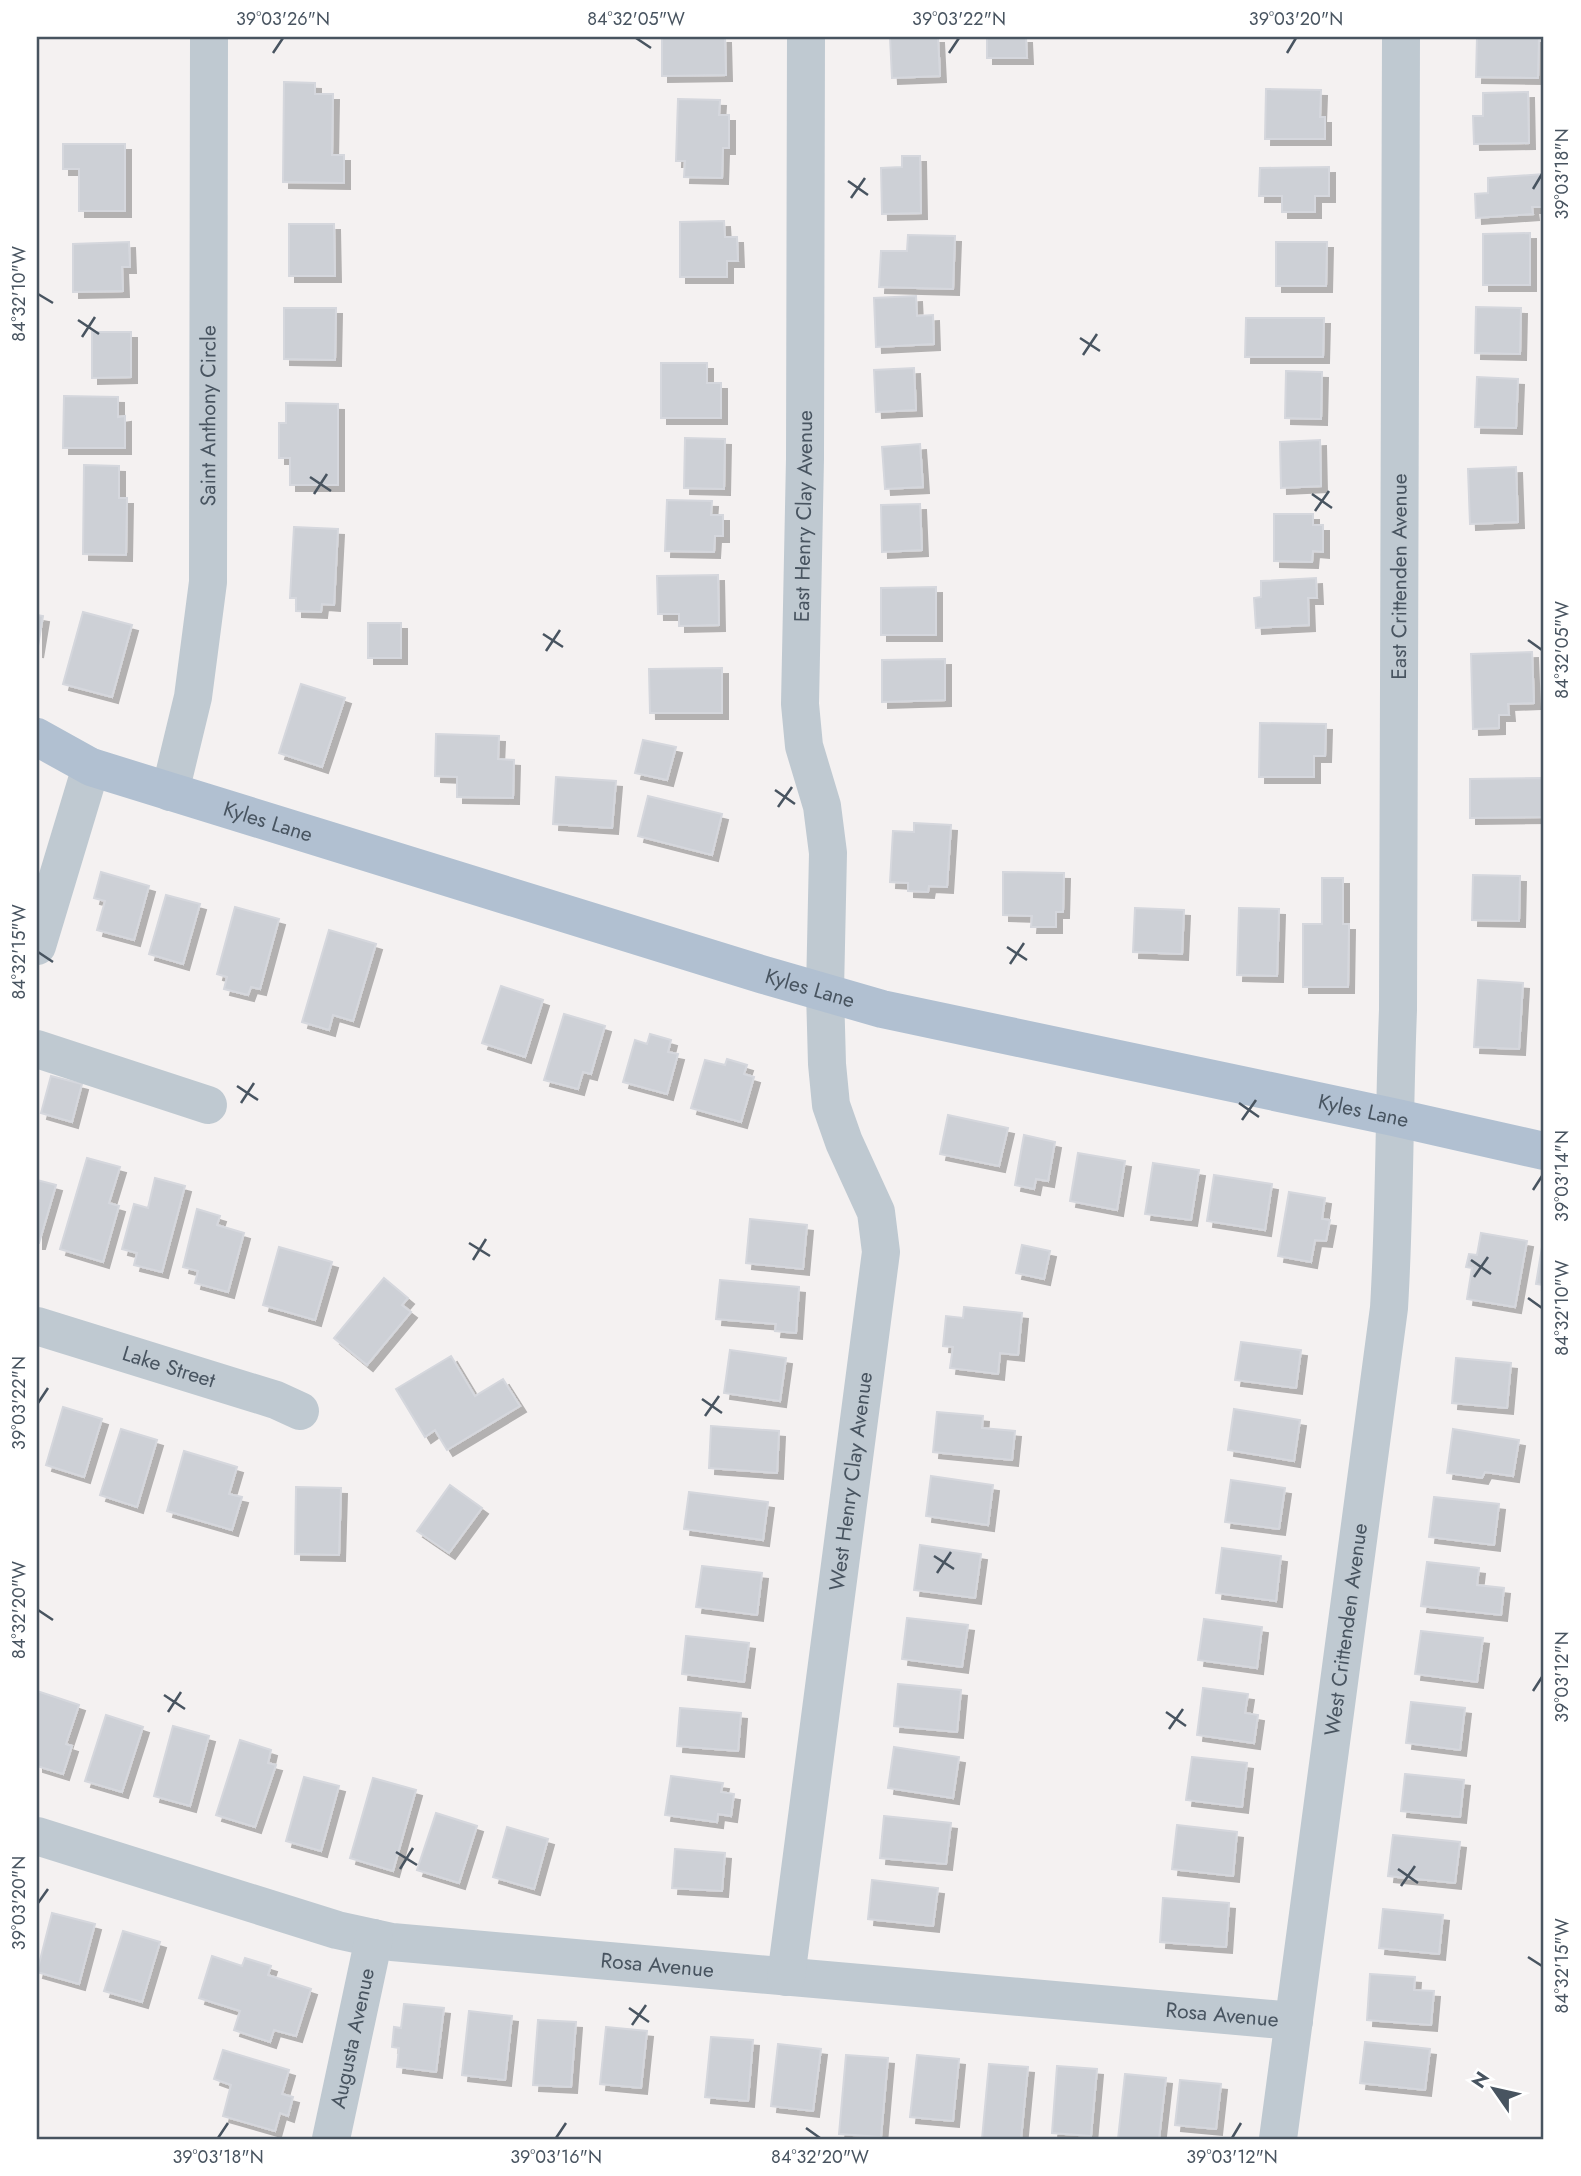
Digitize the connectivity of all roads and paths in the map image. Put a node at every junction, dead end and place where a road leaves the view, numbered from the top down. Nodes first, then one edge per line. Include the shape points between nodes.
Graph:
1 (209, 37) edge
2 (806, 37) edge
3 (1401, 37) edge
4 (37, 737) edge
5 (37, 763) edge
6 (91, 767) junction
7 (170, 792) junction
8 (37, 946) edge
9 (825, 991) junction
10 (37, 1049) edge
11 (208, 1105) dead end
12 (1394, 1117) junction
13 (1544, 1152) edge
14 (37, 1326) edge
15 (300, 1411) dead end
16 (37, 1836) edge
17 (374, 1938) junction
18 (786, 1977) junction
19 (1294, 2021) junction
20 (331, 2139) edge
21 (1278, 2139) edge

1 - 7 street, Saint Anthony Circle via 208,582 193,696
2 - 9 street, East Henry Clay Avenue via 800,704 804,746 822,806 828,853
3 - 12 street, East Crittenden Avenue
4 - 6 main road, Kyles Lane
5 - 6 main road, Kyles Lane
6 - 7 main road, Kyles Lane
6 - 8 street
7 - 9 main road, Kyles Lane
9 - 12 main road, Kyles Lane via 883,1009
9 - 18 street, West Henry Clay Avenue via 831,1105 876,1212 881,1252
10 - 11 street
12 - 13 main road, Kyles Lane
12 - 19 street, West Crittenden Avenue via 1389,1308
14 - 15 street, Lake Street
16 - 17 street, Rosa Avenue
17 - 18 street, Rosa Avenue
17 - 20 street, Augusta Avenue
18 - 19 street, Rosa Avenue
19 - 21 street, West Crittenden Avenue

